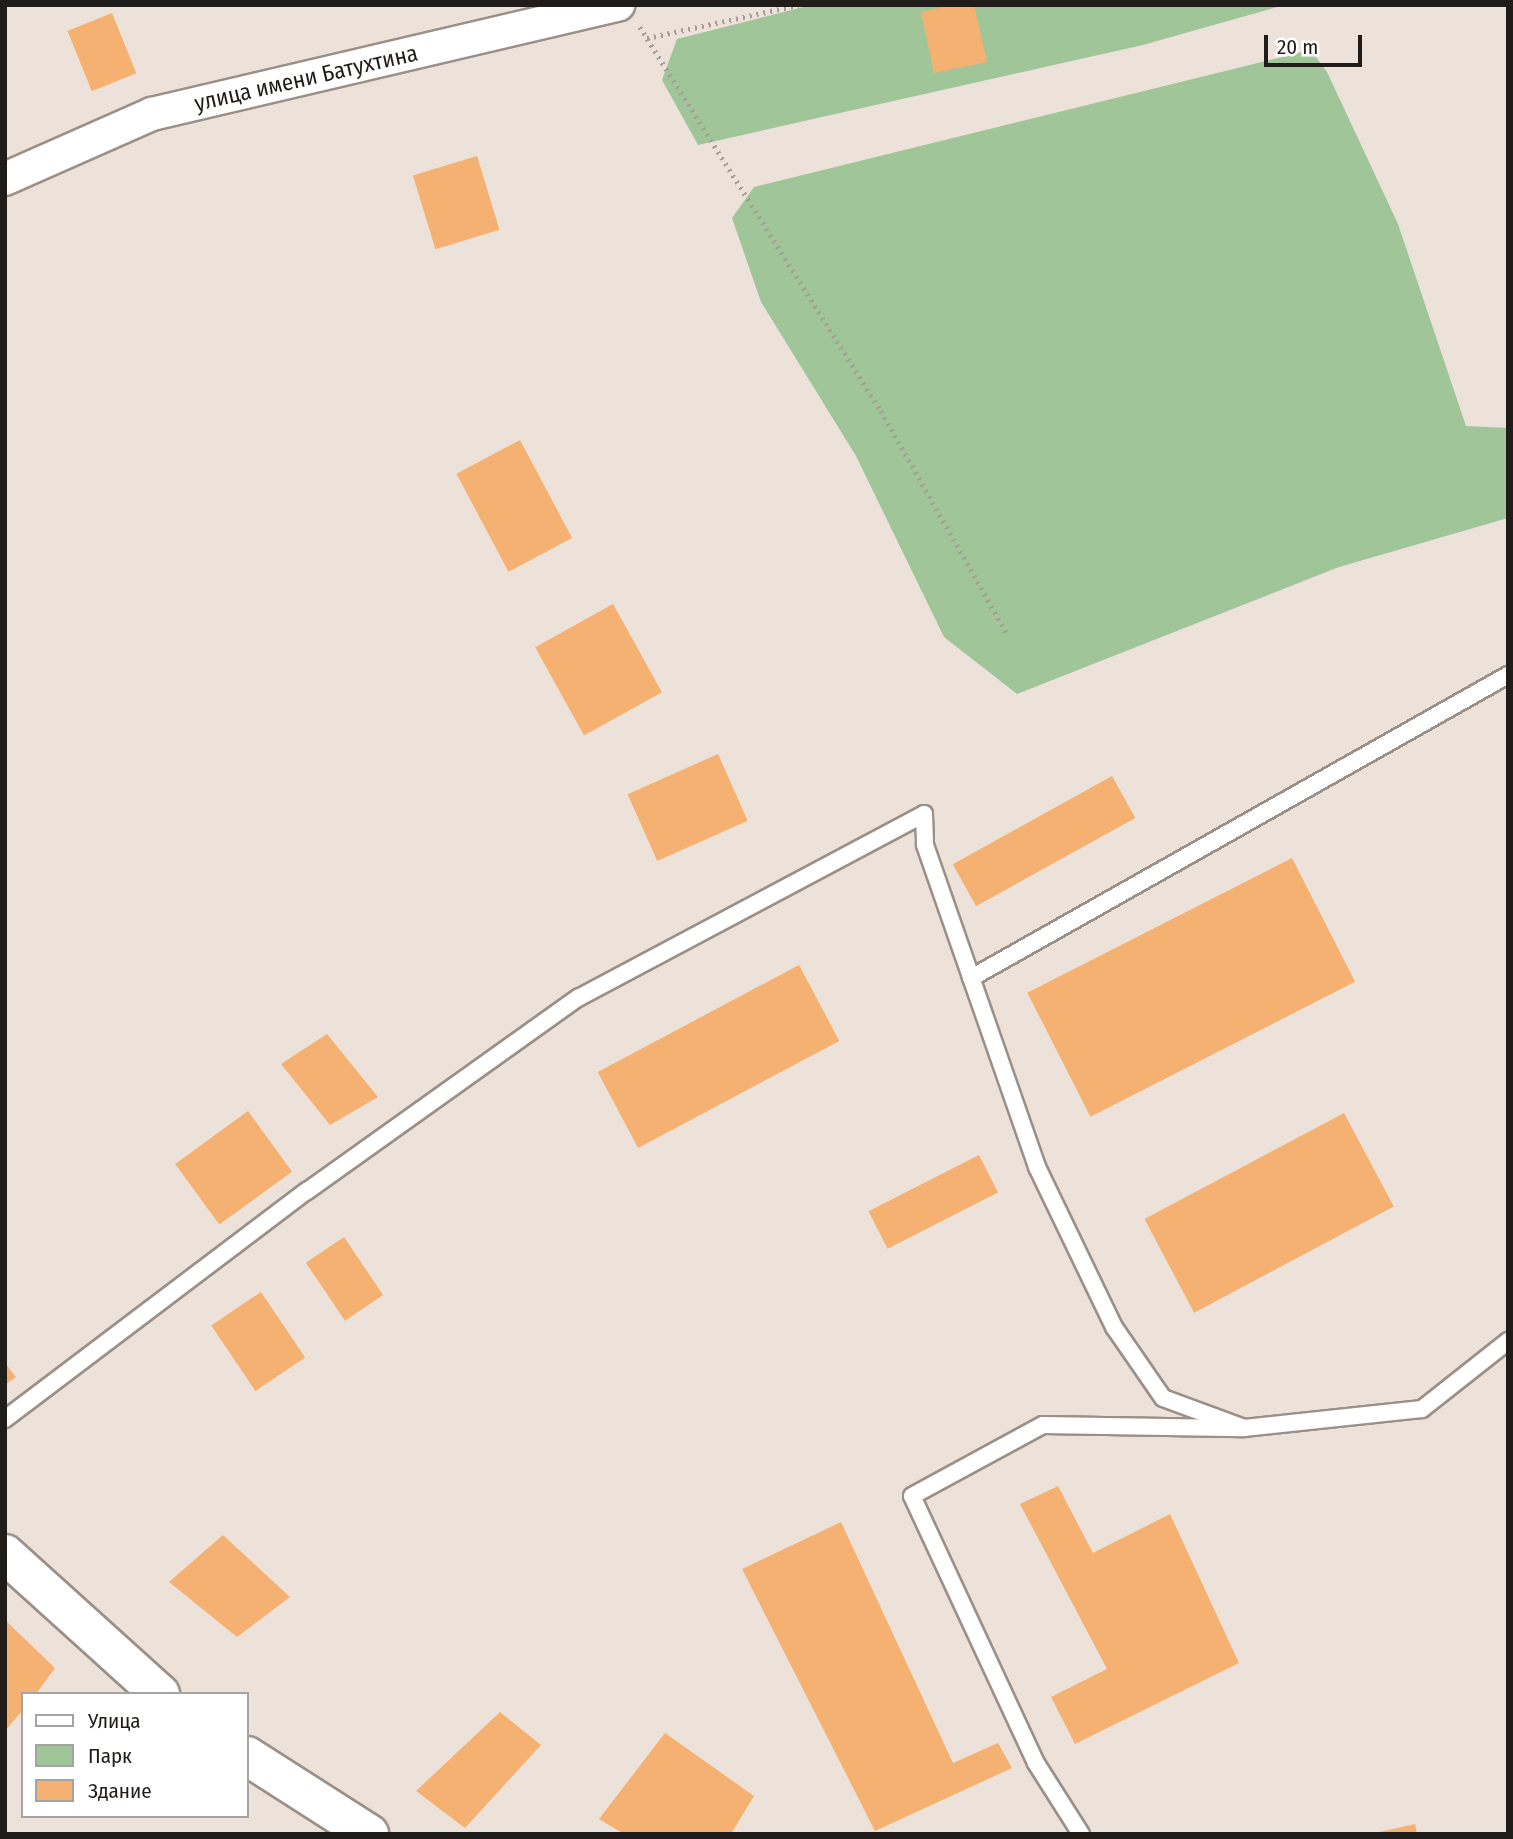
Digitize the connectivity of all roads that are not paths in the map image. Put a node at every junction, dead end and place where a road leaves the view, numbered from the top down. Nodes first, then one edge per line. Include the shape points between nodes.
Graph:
1 (625, 11) edge
2 (5, 180) edge
3 (1508, 675) edge
4 (971, 978) junction
5 (1508, 1341) edge
6 (5, 1419) edge
7 (1244, 1428) junction
8 (5, 1554) edge
9 (158, 1692) edge
10 (248, 1757) edge
11 (369, 1834) edge
12 (1081, 1834) edge

1 - 2 street, улица имени Батухтина via 152,114
3 - 4 lane
4 - 6 lane via 925,845 923,814 578,998 307,1191
4 - 7 lane via 1037,1167 1114,1327 1163,1398
5 - 7 lane via 1422,1409
7 - 12 lane via 1043,1424 912,1496 1036,1763
8 - 9 street
10 - 11 street

